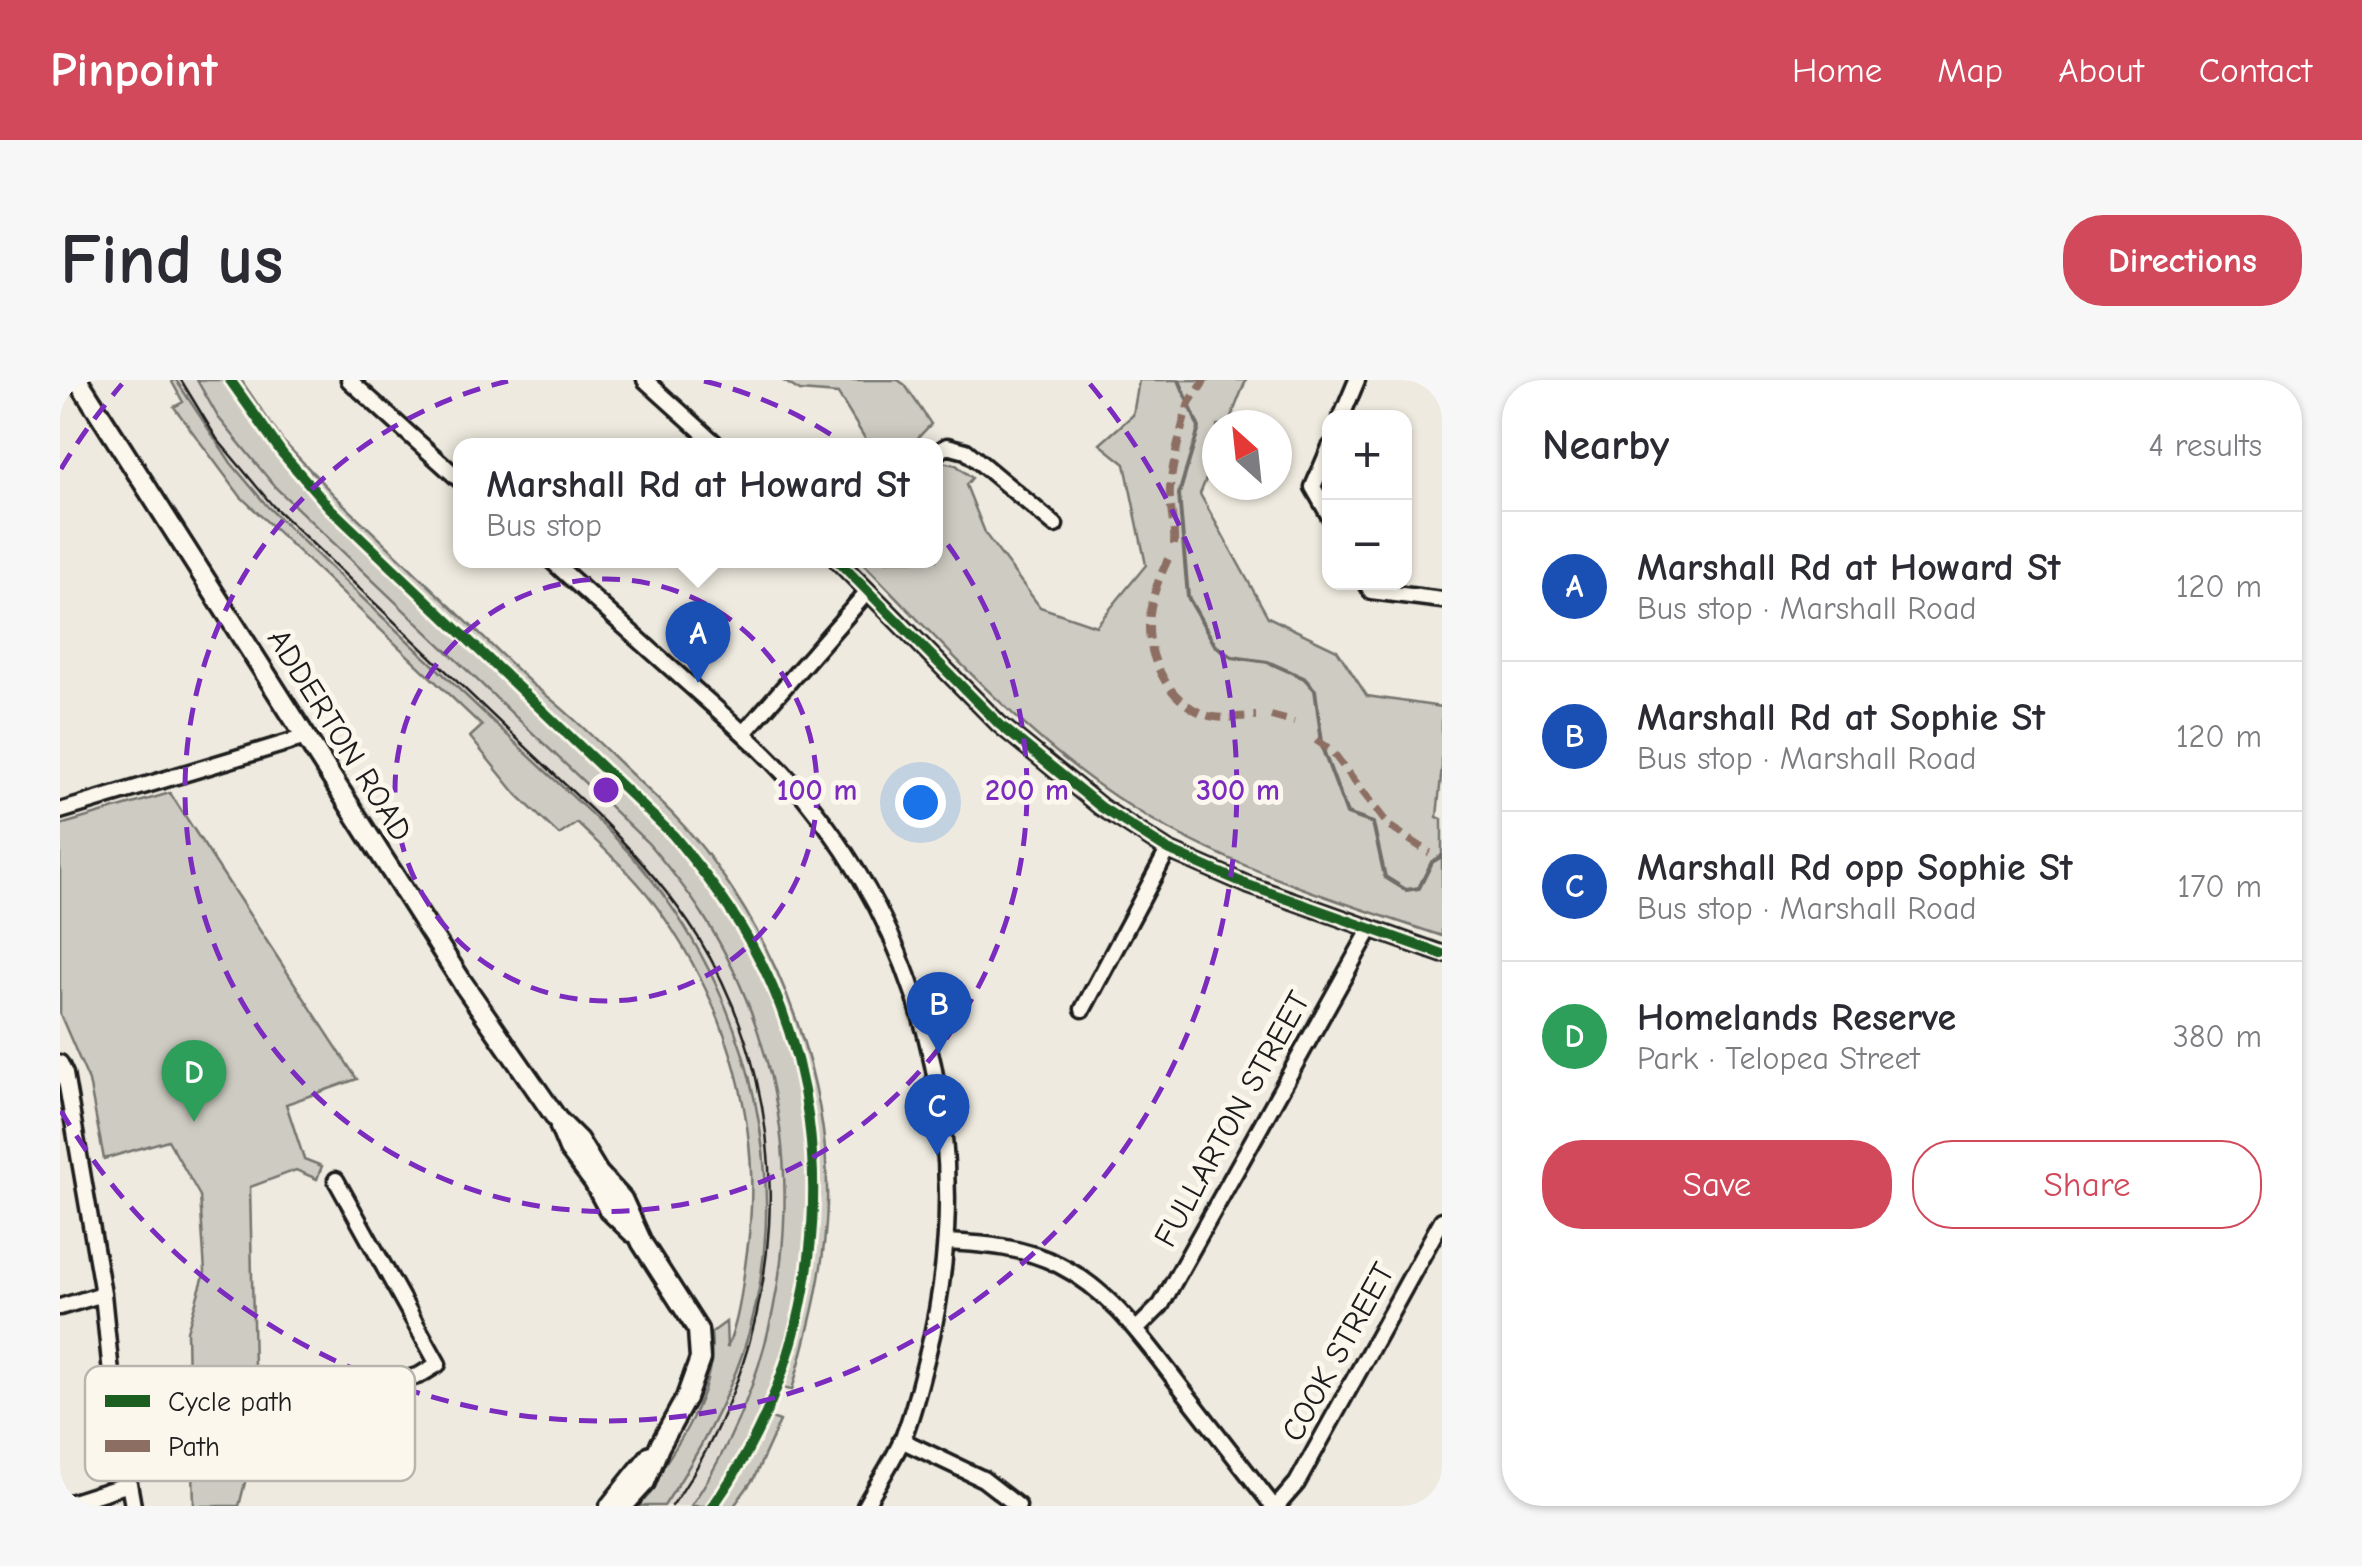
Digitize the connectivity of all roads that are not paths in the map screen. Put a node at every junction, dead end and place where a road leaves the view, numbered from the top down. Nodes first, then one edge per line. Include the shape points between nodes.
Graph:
1 (78, 380) edge
2 (349, 380) edge
3 (645, 380) edge
4 (1357, 380) edge
5 (1345, 410) edge
6 (709, 438) edge
7 (943, 449) edge
8 (1322, 465) edge
9 (453, 474) edge
10 (1322, 503) edge
11 (1055, 525) dead end
12 (560, 568) edge
13 (846, 568) edge
14 (1370, 590) edge
15 (868, 591) junction
16 (1442, 600) edge
17 (744, 733) junction
18 (306, 737) junction
19 (60, 810) edge
20 (1168, 850) junction
21 (1370, 930) junction
22 (1442, 954) edge
23 (1083, 1010) dead end
24 (62, 1071) edge
25 (336, 1180) dead end
26 (1442, 1220) edge
27 (946, 1242) junction
28 (102, 1294) junction
29 (60, 1307) edge
30 (1136, 1330) junction
31 (109, 1366) edge
32 (415, 1377) edge
33 (902, 1440) junction
34 (658, 1447) junction
35 (119, 1481) edge
36 (129, 1481) edge
37 (60, 1506) edge
38 (133, 1506) edge
39 (610, 1506) edge
40 (623, 1506) edge
41 (865, 1506) edge
42 (1018, 1506) edge
43 (1275, 1506) edge

1 - 18 main road, ADDERTON ROAD
2 - 9 street
3 - 6 street
4 - 5 street
7 - 11 street via 966,451
8 - 10 street via 1313,487
12 - 17 street
13 - 15 street
14 - 16 street
15 - 17 street
15 - 20 street via 1016,740
17 - 27 street via 829,830 874,901 908,974 938,1082
18 - 19 street
18 - 34 main road, ADDERTON ROAD via 557,1119 609,1210 642,1243 690,1314 700,1344 696,1374
20 - 21 street
20 - 23 street
21 - 22 street
21 - 30 street, FULLARTON STREET via 1161,1305
24 - 28 street
25 - 32 street via 438,1364
26 - 43 street, COOK STREET via 1297,1483
27 - 30 street via 1012,1248 1060,1266 1095,1288
27 - 33 street via 932,1338
28 - 29 street
28 - 31 street
30 - 43 street
33 - 41 street
33 - 42 street via 983,1478
34 - 39 main road, ADDERTON ROAD
34 - 40 main road, ADDERTON ROAD via 644,1482
35 - 37 street
36 - 38 street

